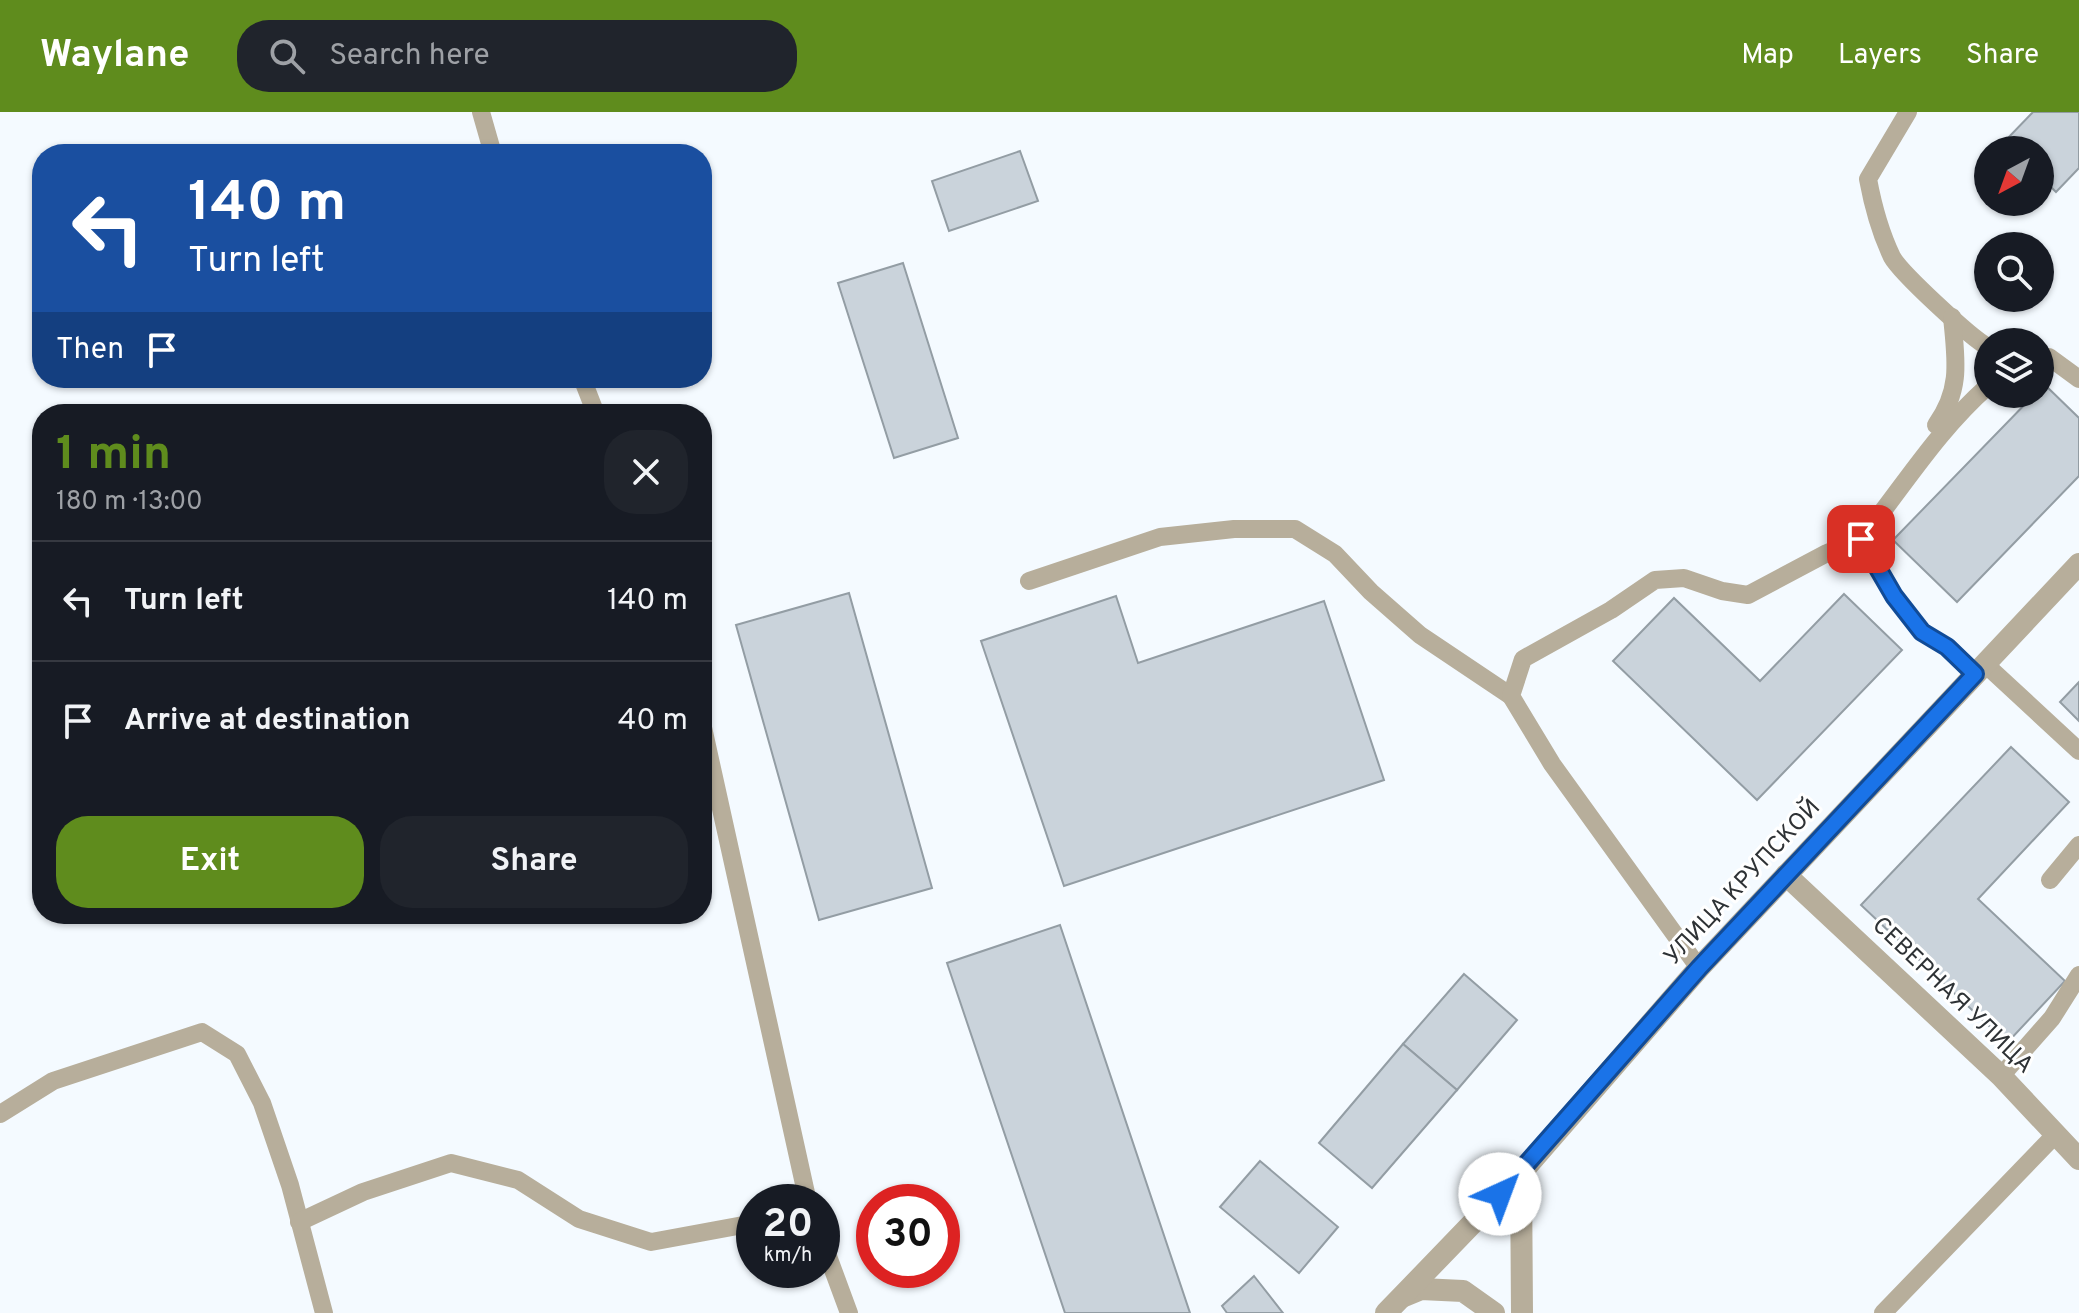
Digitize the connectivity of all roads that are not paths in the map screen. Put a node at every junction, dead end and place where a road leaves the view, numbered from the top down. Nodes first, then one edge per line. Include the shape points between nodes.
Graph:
1 (481, 112) edge
2 (1908, 112) edge
3 (490, 144) edge
4 (1952, 317) junction
5 (1974, 335) edge
6 (2054, 364) edge
7 (2079, 379) edge
8 (1974, 400) edge
9 (1906, 479) junction
10 (1861, 539) junction
11 (2079, 564) edge
12 (1029, 581) dead end
13 (1980, 669) junction
14 (1511, 696) junction
15 (2079, 751) edge
16 (712, 768) edge
17 (2079, 845) edge
18 (1786, 875) junction
19 (2050, 880) dead end
20 (1699, 968) junction
21 (2079, 975) edge
22 (2001, 1076) junction
23 (0, 1114) edge
24 (2055, 1135) junction
25 (2079, 1159) edge
26 (1521, 1173) junction
27 (804, 1184) edge
28 (299, 1222) junction
29 (736, 1226) edge
30 (840, 1288) edge
31 (1393, 1306) edge
32 (324, 1313) edge
33 (849, 1313) edge
34 (1494, 1313) edge
35 (1522, 1313) edge
36 (1883, 1313) edge

1 - 3 lane
2 - 4 lane via 1868,179 1875,215 1894,260
4 - 5 lane
4 - 9 lane via 1957,370 1950,406
6 - 7 lane
8 - 9 lane
9 - 10 lane
10 - 13 lane via 1922,632
10 - 14 lane via 1748,595 1684,578 1655,580 1523,659
11 - 13 street, УЛИЦА КРУПСКОЙ
12 - 14 lane via 1160,537 1295,529 1335,554 1420,635
13 - 15 lane
13 - 18 street, УЛИЦА КРУПСКОЙ
14 - 20 lane via 1552,764
16 - 27 lane
17 - 19 lane
18 - 20 street, УЛИЦА КРУПСКОЙ
18 - 22 street, СЕВЕРНАЯ УЛИЦА
20 - 26 street, УЛИЦА КРУПСКОЙ
21 - 22 lane via 2052,1018
22 - 24 street, СЕВЕРНАЯ УЛИЦА
23 - 28 lane via 53,1081 202,1032 237,1054 262,1103
24 - 25 street, СЕВЕРНАЯ УЛИЦА
24 - 36 lane
26 - 31 street, УЛИЦА КРУПСКОЙ
26 - 35 street
28 - 29 lane via 363,1192 451,1163 518,1180 579,1219 651,1242
28 - 32 lane
30 - 33 lane
31 - 34 street via 1421,1289 1463,1291

